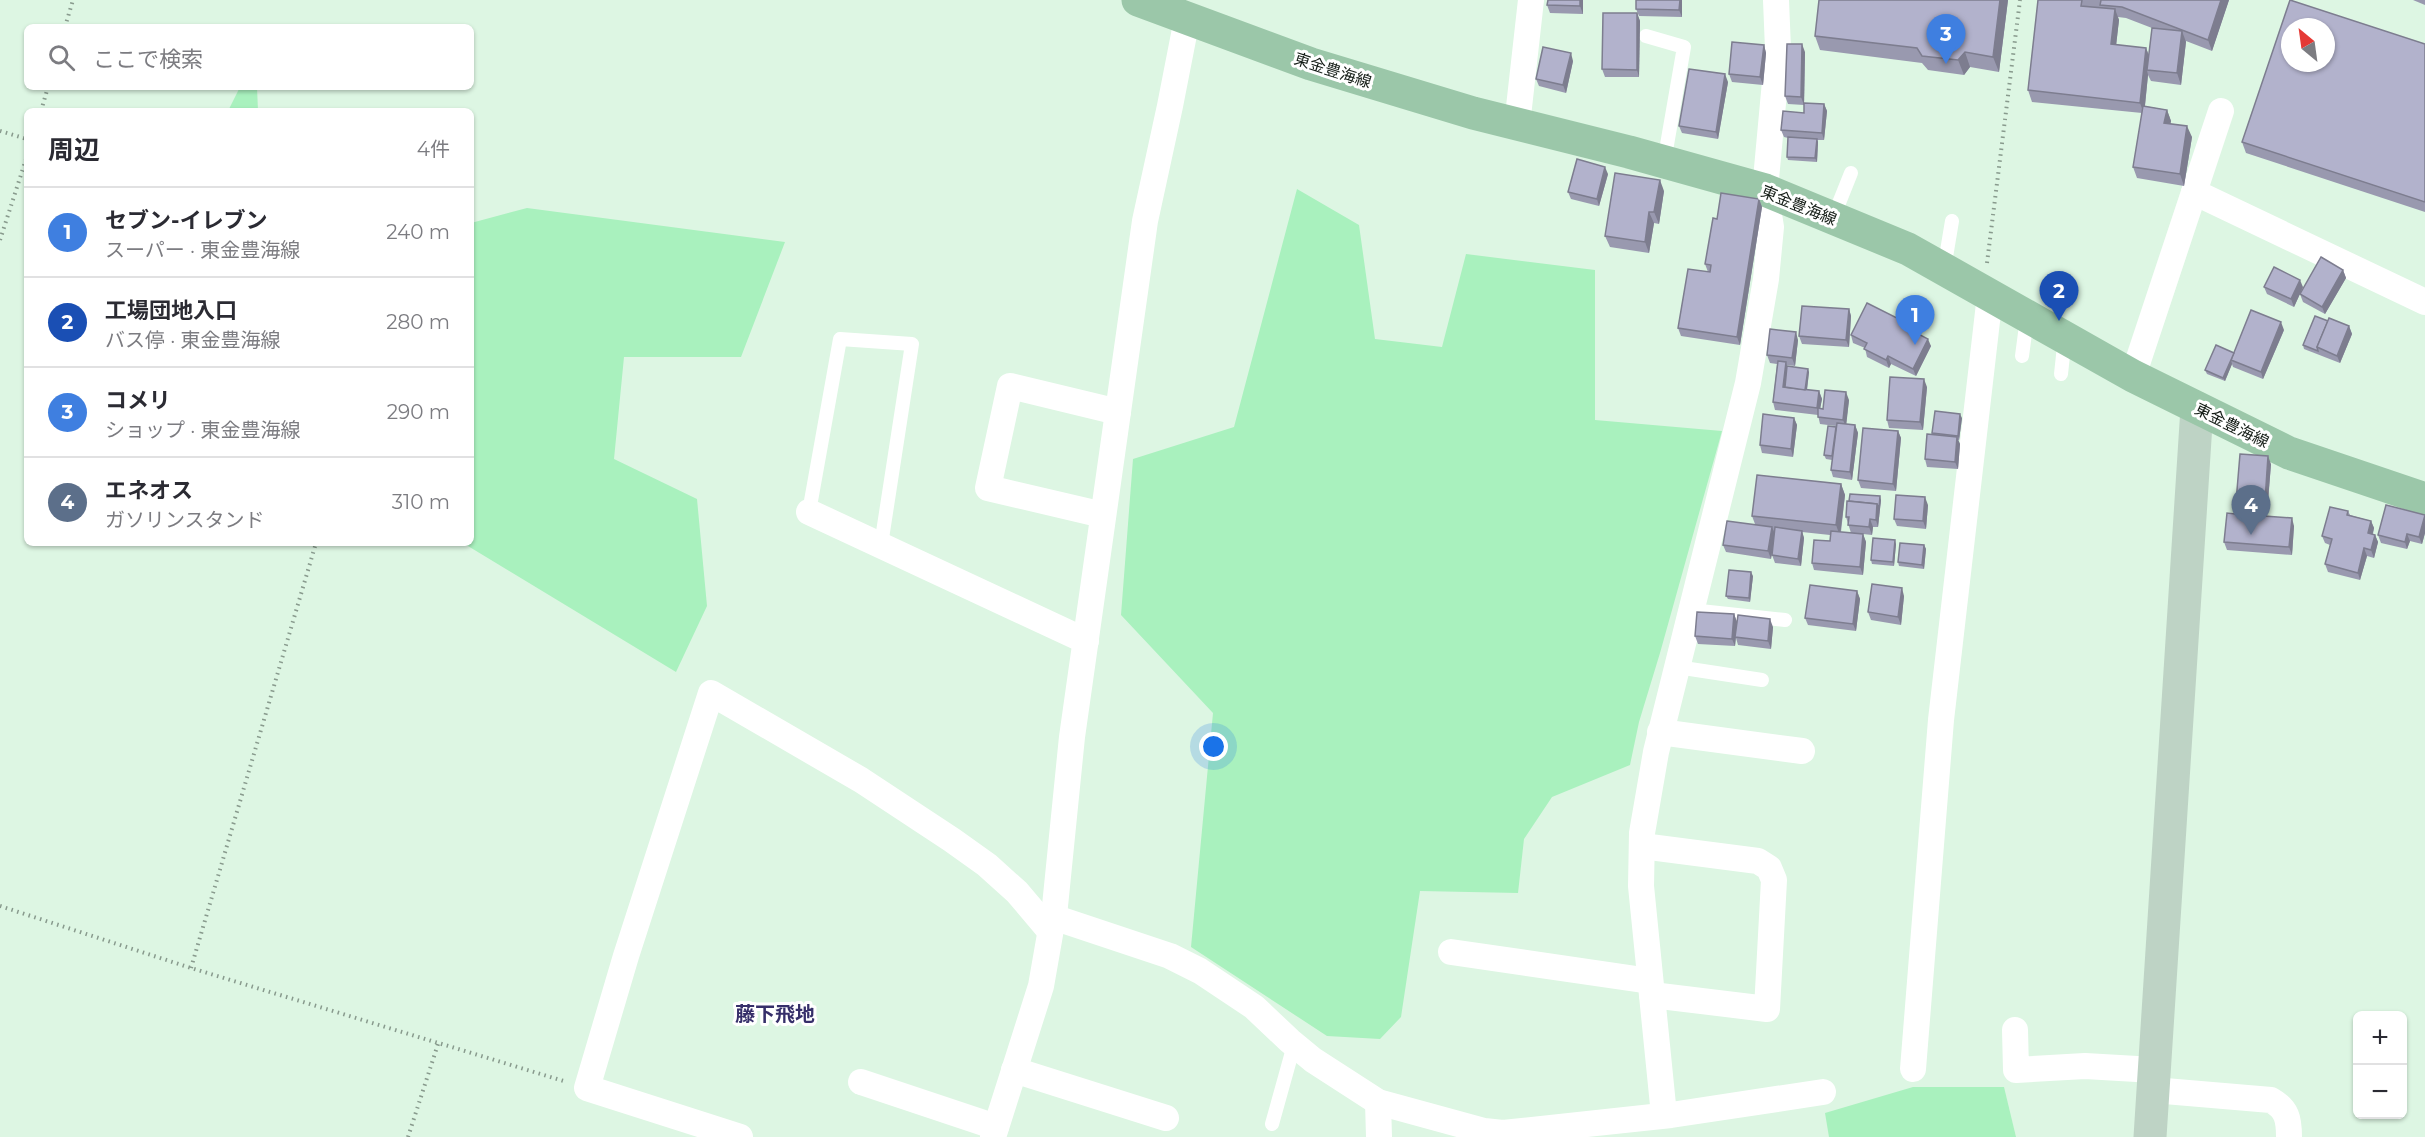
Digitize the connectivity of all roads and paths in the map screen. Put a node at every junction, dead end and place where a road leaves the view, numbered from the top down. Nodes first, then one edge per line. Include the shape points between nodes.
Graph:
1 (73, 0) edge
2 (1138, 0) edge
3 (1531, 0) edge
4 (1776, 0) edge
5 (2020, 0) edge
6 (1187, 19) junction
7 (66, 24) edge
8 (1646, 36) dead end
9 (47, 90) edge
10 (42, 108) edge
11 (2222, 111) dead end
12 (1517, 124) junction
13 (0, 131) edge
14 (24, 138) edge
15 (1664, 162) junction
16 (24, 165) edge
17 (1851, 173) dead end
18 (1765, 190) junction
19 (2194, 192) junction
20 (1833, 218) junction
21 (1952, 221) dead end
22 (0, 240) edge
23 (1944, 269) junction
24 (1987, 293) junction
25 (2425, 302) edge
26 (2027, 316) junction
27 (2065, 336) junction
28 (2022, 357) dead end
29 (2061, 374) dead end
30 (2133, 376) junction
31 (2197, 408) junction
32 (1118, 412) junction
33 (2425, 499) edge
34 (809, 512) joint
35 (1103, 515) junction
36 (881, 545) junction
37 (315, 546) edge
38 (1691, 610) junction
39 (1785, 620) dead end
40 (1086, 641) junction
41 (1677, 667) junction
42 (1762, 680) dead end
43 (1660, 732) junction
44 (1802, 751) dead end
45 (1642, 846) junction
46 (0, 906) edge
47 (1052, 924) junction
48 (1451, 952) dead end
49 (191, 968) junction
50 (1651, 988) junction
51 (2015, 1030) dead end
52 (438, 1044) junction
53 (1294, 1045) junction
54 (1913, 1069) dead end
55 (1014, 1070) junction
56 (2153, 1080) junction
57 (861, 1082) dead end
58 (587, 1089) junction
59 (1823, 1092) dead end
60 (1378, 1102) junction
61 (1166, 1118) dead end
62 (1669, 1122) edge
63 (1272, 1124) dead end
64 (994, 1132) edge
65 (408, 1137) edge
66 (740, 1137) edge
67 (1378, 1137) edge
68 (2150, 1137) edge
69 (2289, 1137) edge

1 - 7 path
2 - 6 main road, 東金豊海線
3 - 12 street
4 - 18 street via 1778,49
5 - 24 path
6 - 12 main road, 東金豊海線 via 1311,64
6 - 32 street via 1145,221
8 - 15 lane via 1684,47
9 - 10 path
11 - 19 street
12 - 15 main road, 東金豊海線
13 - 14 path
15 - 18 main road, 東金豊海線
16 - 22 path
17 - 20 lane
18 - 20 main road, 東金豊海線
18 - 38 street via 1771,227 1748,383
19 - 25 street
19 - 30 street
20 - 23 main road, 東金豊海線 via 1908,249
21 - 23 lane
23 - 24 main road, 東金豊海線
24 - 26 main road, 東金豊海線
24 - 54 street via 1941,720
26 - 27 main road, 東金豊海線
26 - 28 lane
27 - 29 lane
27 - 30 main road, 東金豊海線
30 - 31 main road, 東金豊海線
31 - 33 main road, 東金豊海線 via 2289,453
31 - 56 street
32 - 35 street
32 - 35 street via 1010,386 988,488
34 - 36 street
34 - 36 lane via 840,339 912,344
35 - 40 street
36 - 40 street
37 - 49 path
38 - 39 lane
38 - 41 street
40 - 47 street
41 - 42 lane
41 - 43 street
43 - 44 street
43 - 45 street
45 - 50 street via 1641,886
45 - 50 street via 1758,861 1769,868 1774,880 1767,1009
46 - 49 path
47 - 53 street via 1170,956 1254,1006
47 - 55 street via 1041,986
47 - 58 street via 987,865 952,840 861,780 711,693
48 - 50 street
49 - 52 path
50 - 62 street
51 - 56 street via 2016,1070 2085,1066
52 - 58 path
52 - 65 path
53 - 60 street
53 - 63 lane
55 - 61 street
55 - 64 street
56 - 68 street
56 - 69 street via 2271,1100 2282,1106 2289,1118
57 - 64 street
58 - 66 street
59 - 62 street
60 - 62 street via 1503,1133
60 - 67 street

